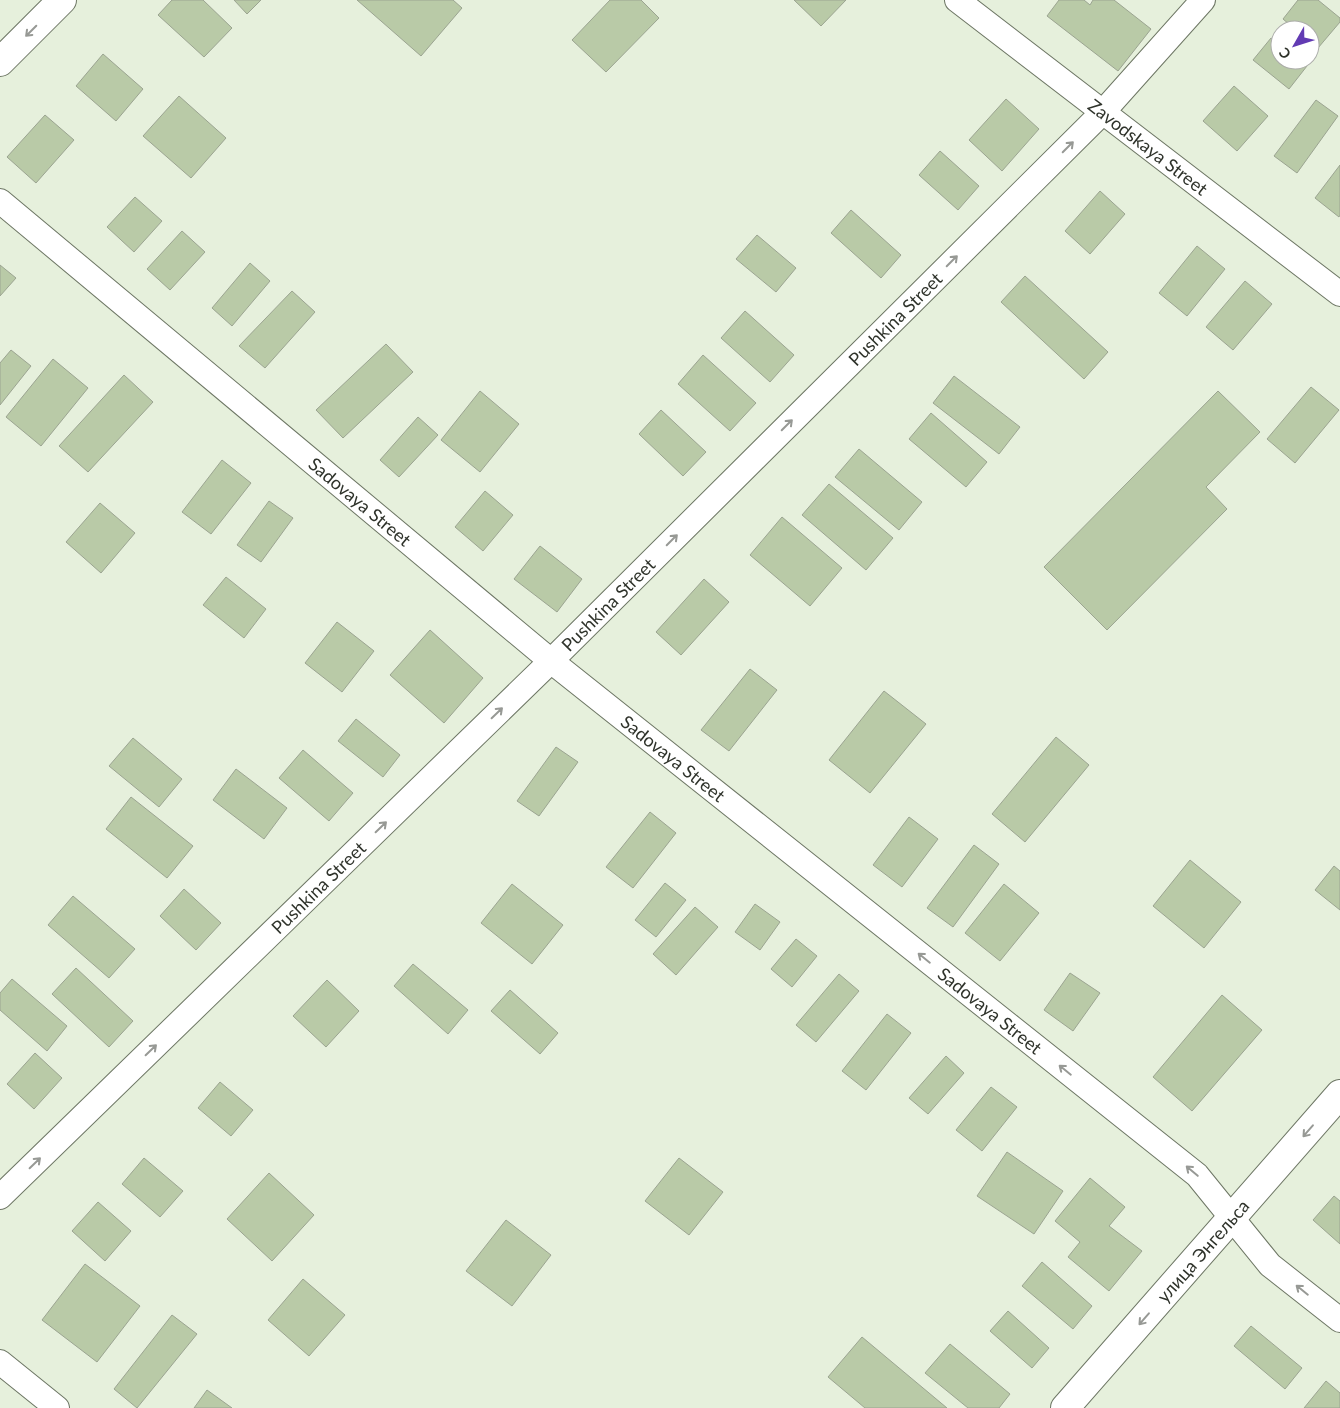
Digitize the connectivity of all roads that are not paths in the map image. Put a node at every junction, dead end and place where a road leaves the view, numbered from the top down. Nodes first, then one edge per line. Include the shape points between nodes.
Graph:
1 (62, 0) edge
2 (957, 0) edge
3 (1203, 0) edge
4 (0, 62) edge
5 (1102, 113) junction
6 (0, 201) edge
7 (1340, 294) edge
8 (551, 661) junction
9 (1340, 1094) edge
10 (0, 1197) edge
11 (1233, 1218) junction
12 (1340, 1320) edge
13 (0, 1362) edge
14 (57, 1408) edge
15 (1066, 1408) edge

1 -> 4 main road
2 - 5 street, Zavodskaya Street
3 - 5 street, Pushkina Street
5 - 7 street, Zavodskaya Street
8 -> 5 street, Pushkina Street
6 - 8 street, Sadovaya Street
10 -> 8 street, Pushkina Street
11 -> 8 street, Sadovaya Street via 1197,1175
9 -> 11 main road, улица Энгельса
12 -> 11 street, Sadovaya Street via 1270,1265
11 -> 15 main road, улица Энгельса
13 - 14 street

